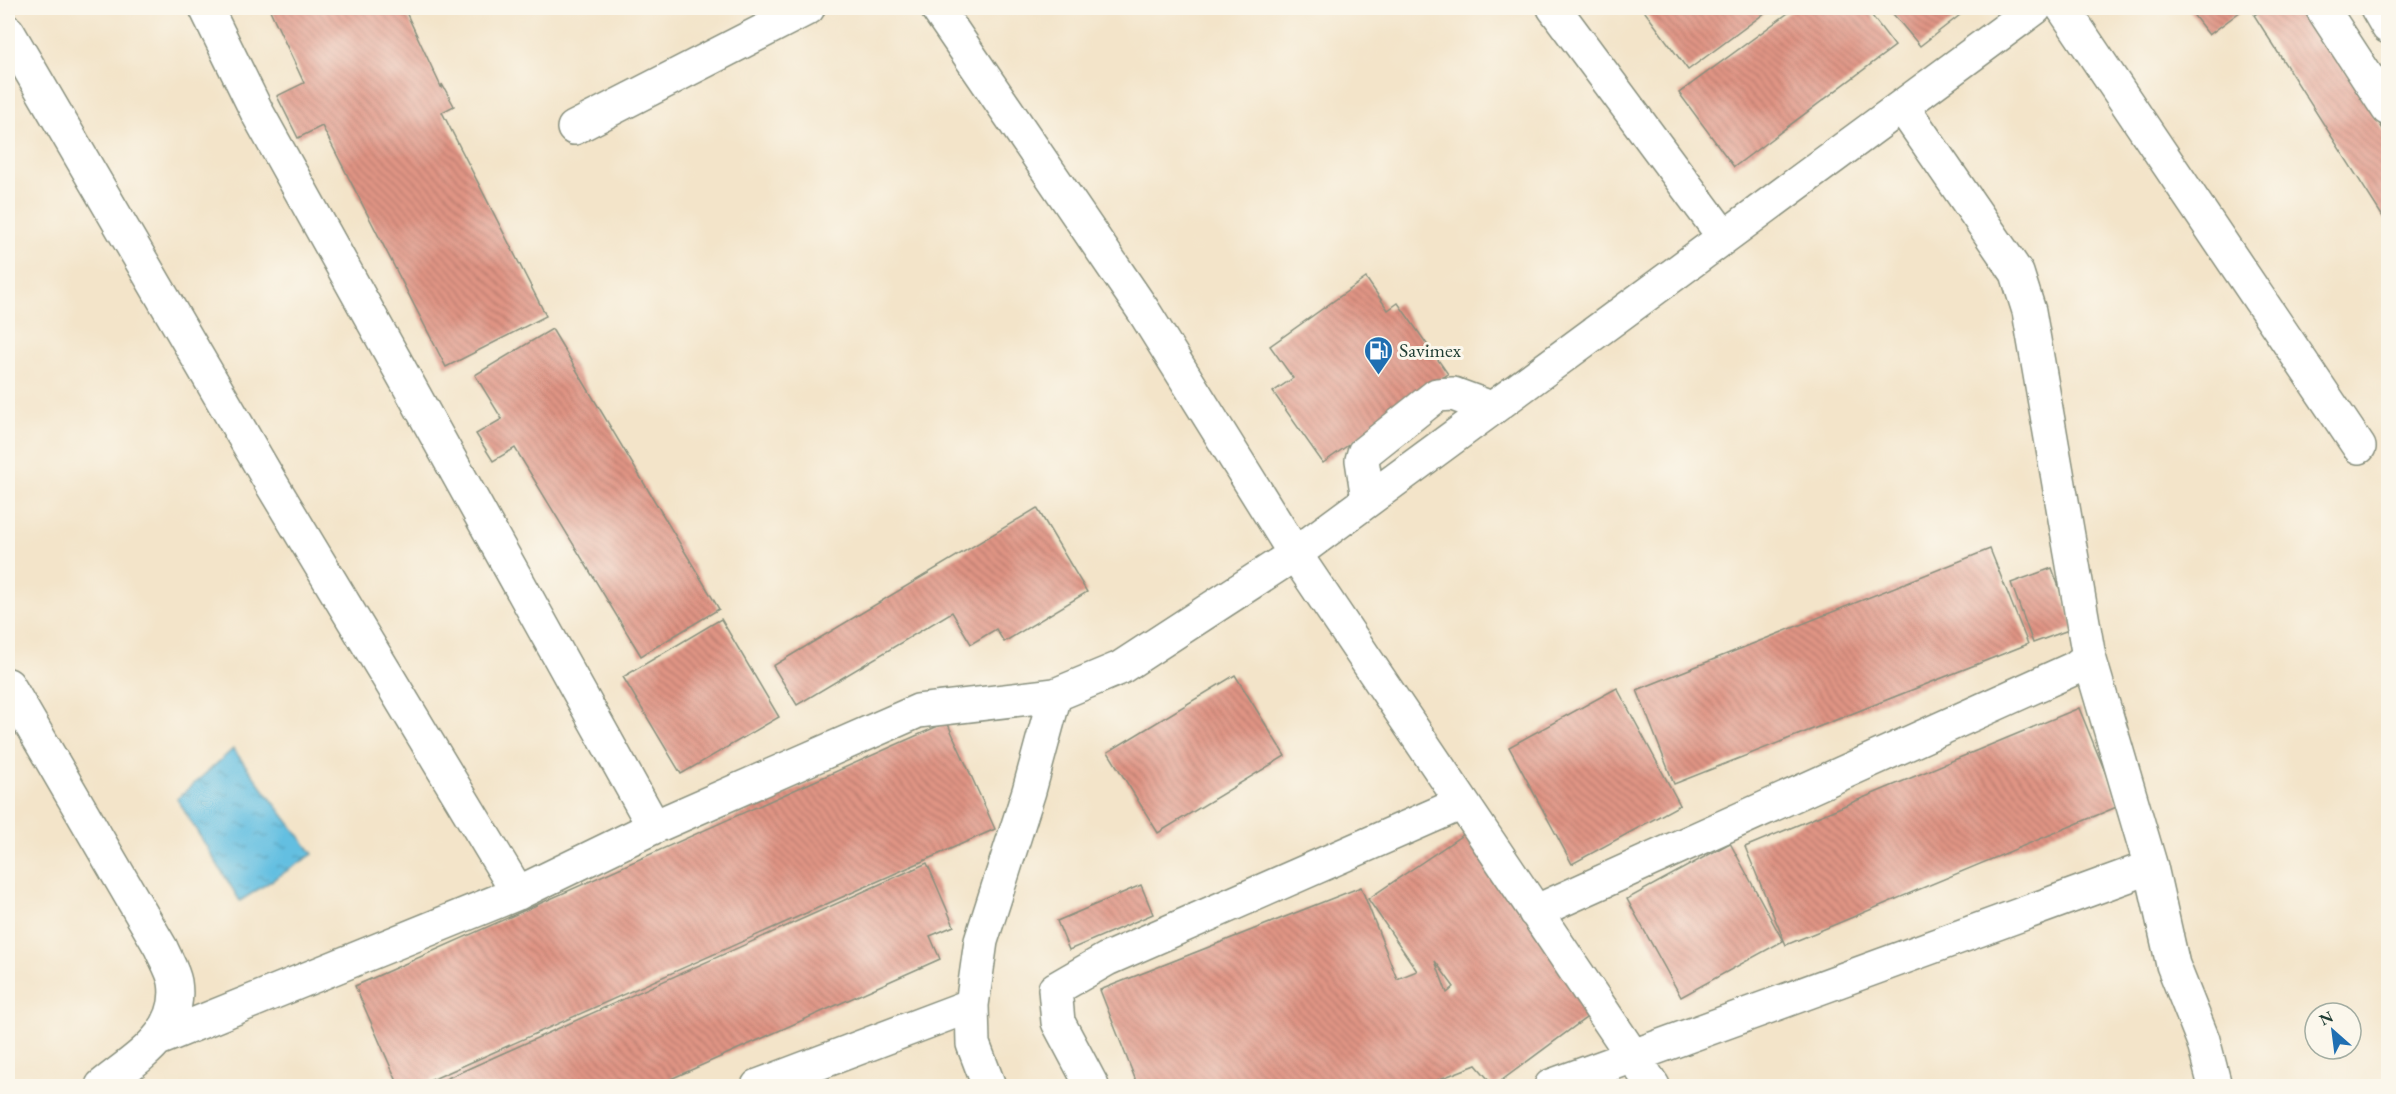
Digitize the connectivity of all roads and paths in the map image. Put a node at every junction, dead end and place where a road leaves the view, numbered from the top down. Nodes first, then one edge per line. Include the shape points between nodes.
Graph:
1 (206, 8) edge
2 (808, 8) edge
3 (937, 8) edge
4 (1554, 8) edge
5 (2035, 8) edge
6 (2063, 8) edge
7 (2322, 8) edge
8 (2377, 8) edge
9 (2388, 27) edge
10 (8, 32) edge
11 (1902, 106) junction
12 (2388, 109) edge
13 (574, 128) dead end
14 (1724, 237) junction
15 (1491, 408) junction
16 (2359, 447) dead end
17 (1368, 499) junction
18 (1294, 554) junction
19 (2089, 657) junction
20 (8, 685) edge
21 (1055, 695) junction
22 (1462, 803) junction
23 (654, 827) junction
24 (2151, 867) junction
25 (518, 893) junction
26 (1535, 912) junction
27 (972, 1005) junction
28 (161, 1038) junction
29 (1631, 1055) junction
30 (102, 1086) edge
31 (758, 1086) edge
32 (989, 1086) edge
33 (1092, 1086) edge
34 (1551, 1086) edge
35 (1653, 1086) edge
36 (2215, 1086) edge

1 - 23 street via 258,114
2 - 13 street
3 - 18 street via 1143,310
4 - 14 street
5 - 11 street
6 - 16 street
7 - 12 street
8 - 9 street
10 - 25 street via 268,478
11 - 14 street
11 - 19 street via 2017,273 2031,322
14 - 15 street
15 - 17 street
15 - 17 street via 1453,394 1437,395 1364,453
17 - 18 street
18 - 21 street via 1120,668
18 - 22 street
19 - 24 street
19 - 26 street via 2075,668
20 - 28 street via 161,948 175,982 173,1014
21 - 23 street via 918,711
21 - 27 street via 981,941
22 - 26 street
22 - 33 street via 1107,959 1054,989 1058,1022
23 - 25 street
24 - 29 street
24 - 36 street via 2173,965 2203,1040
25 - 28 street
26 - 29 street
27 - 31 street
27 - 32 street via 973,1044
28 - 30 street
29 - 34 street
29 - 35 street

